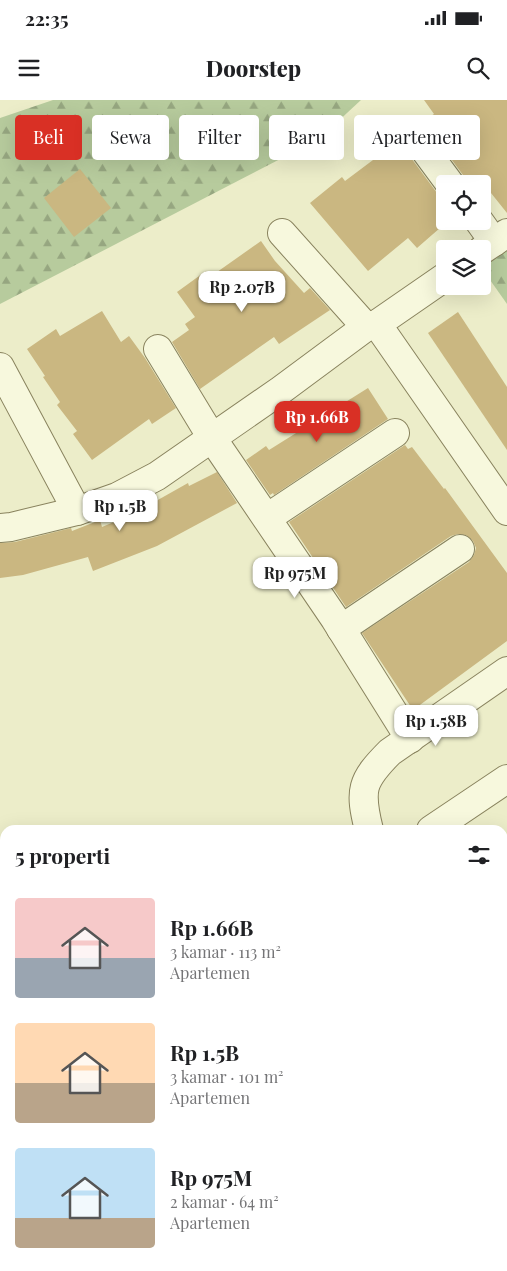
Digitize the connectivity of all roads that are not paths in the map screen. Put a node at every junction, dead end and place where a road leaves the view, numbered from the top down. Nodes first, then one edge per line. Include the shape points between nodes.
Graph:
1 (432, 160) edge
2 (443, 175) edge
3 (282, 233) dead end
4 (436, 283) edge
5 (371, 326) junction
6 (158, 349) dead end
7 (0, 367) edge
8 (395, 432) dead end
9 (212, 438) junction
10 (77, 510) junction
11 (507, 510) edge
12 (267, 518) junction
13 (0, 528) edge
14 (460, 549) dead end
15 (341, 629) junction
16 (507, 671) edge
17 (410, 739) junction
18 (507, 779) edge
19 (368, 825) edge
20 (438, 825) edge

1 - 2 street
3 - 5 street
4 - 5 street
5 - 9 street
5 - 11 street
6 - 9 street
7 - 10 street
8 - 12 street
9 - 10 street via 118,498
9 - 12 street
10 - 13 street
12 - 15 street
14 - 15 street
15 - 17 street
16 - 17 street
17 - 19 street via 390,752 364,784 363,800
18 - 20 street

